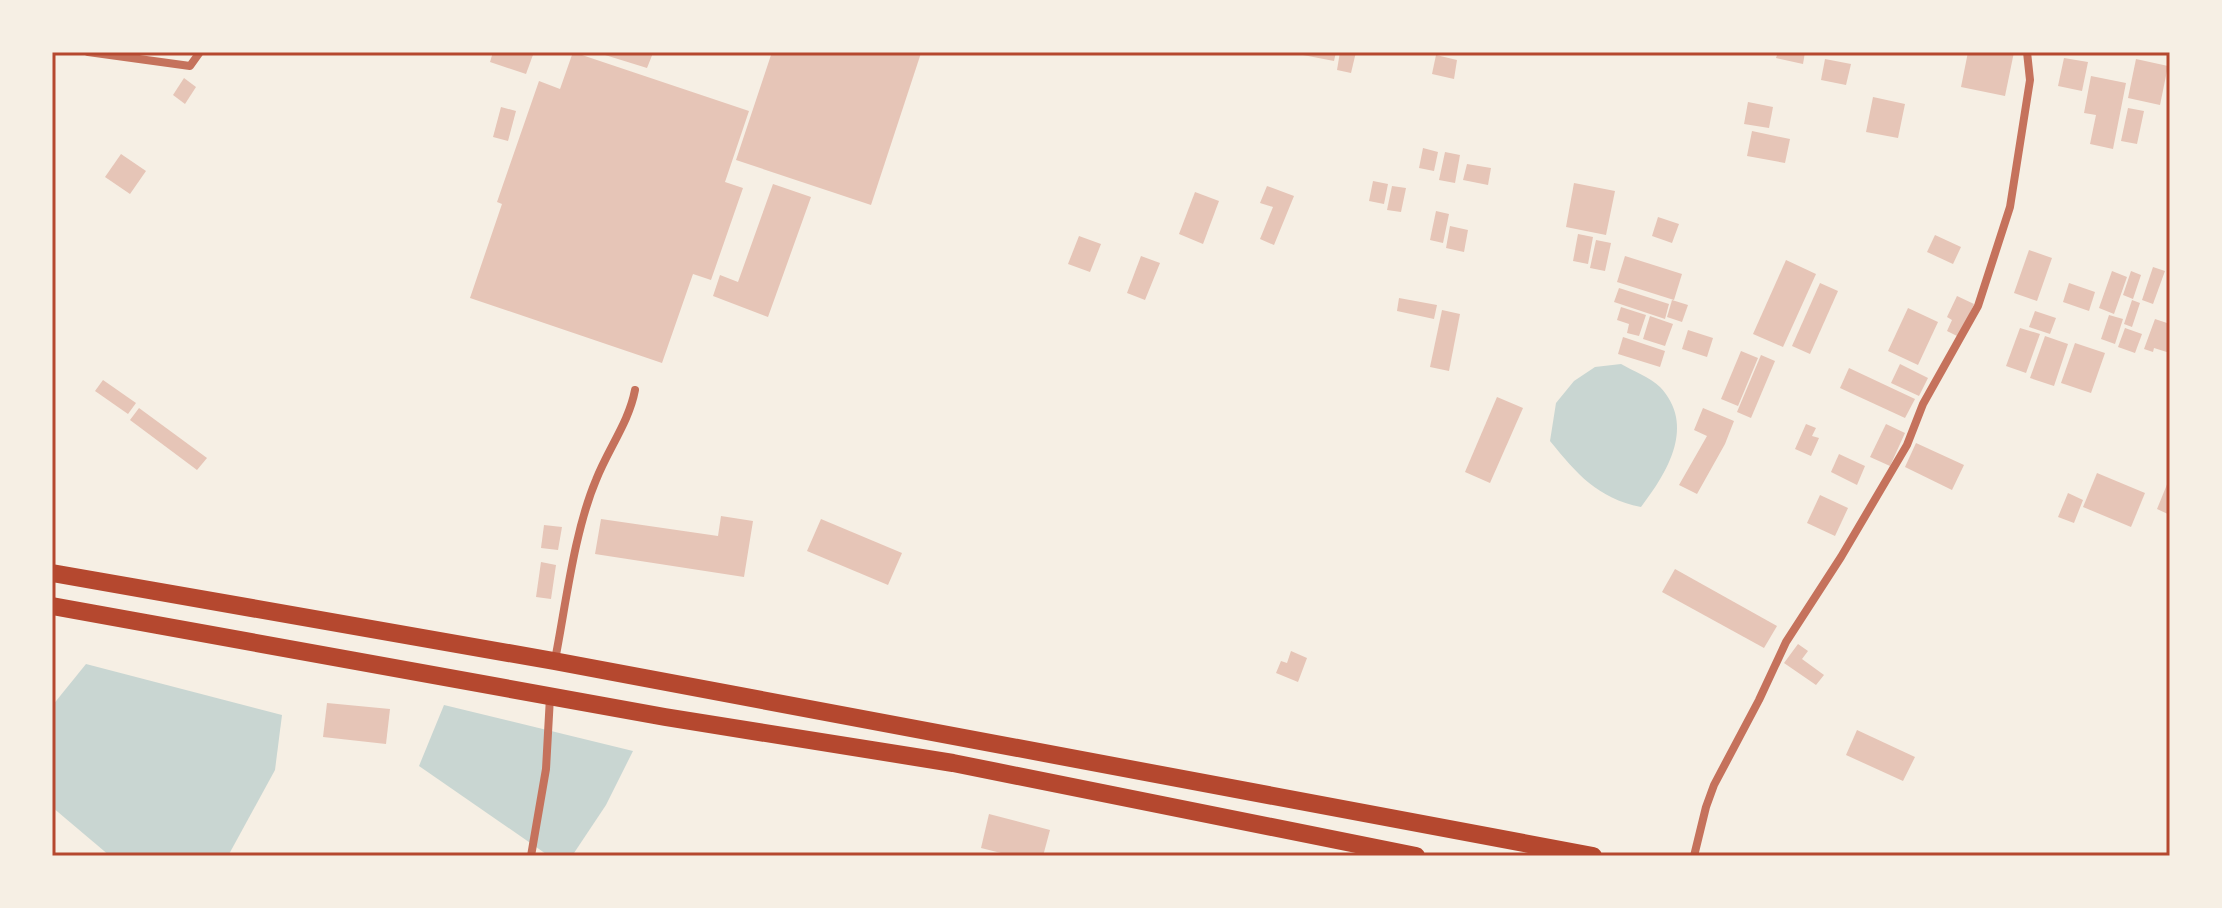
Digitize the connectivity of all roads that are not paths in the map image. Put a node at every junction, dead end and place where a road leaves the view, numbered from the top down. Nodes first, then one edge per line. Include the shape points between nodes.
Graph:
1 (88, 52) edge
2 (200, 52) edge
3 (2027, 52) edge
4 (635, 390) dead end
5 (52, 573) edge
6 (52, 606) edge
7 (554, 661) junction
8 (550, 696) junction
9 (531, 856) edge
10 (1416, 856) edge
11 (1593, 856) edge
12 (1694, 856) edge

1 - 2 street via 190,66
3 - 12 street via 2030,80 2010,207 1978,306 1923,404 1907,445 1786,642 1714,785
4 - 7 street via 632,407 595,481
5 - 7 highway
6 - 8 highway
7 - 11 highway
8 - 9 street via 546,769
8 - 10 highway via 953,763

